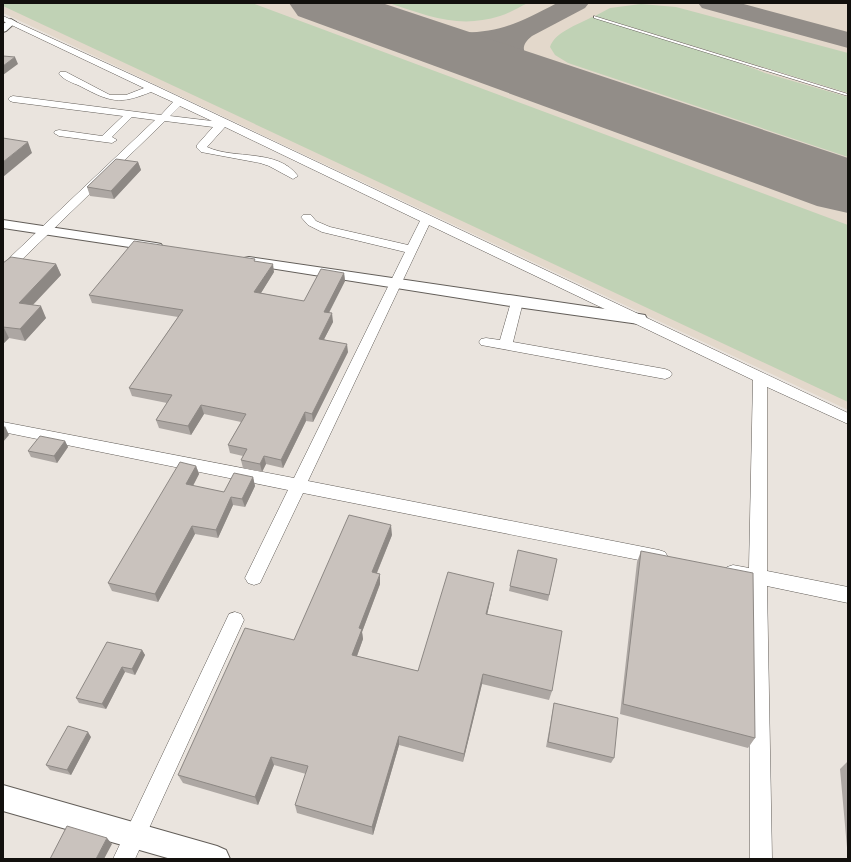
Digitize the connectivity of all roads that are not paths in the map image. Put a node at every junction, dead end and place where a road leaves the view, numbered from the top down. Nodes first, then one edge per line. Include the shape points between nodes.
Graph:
1 (595, 17) dead end
2 (6, 23) edge
3 (63, 74) dead end
4 (152, 88) junction
5 (848, 95) edge
6 (13, 99) dead end
7 (179, 101) junction
8 (130, 114) junction
9 (163, 118) junction
10 (225, 125) junction
11 (59, 133) dead end
12 (293, 176) dead end
13 (307, 217) dead end
14 (427, 218) junction
15 (3, 224) edge
16 (45, 230) junction
17 (172, 250) edge
18 (412, 250) junction
19 (232, 259) edge
20 (3, 271) edge
21 (396, 284) junction
22 (517, 302) junction
23 (639, 319) junction
24 (486, 342) dead end
25 (505, 346) junction
26 (665, 374) dead end
27 (760, 376) junction
28 (848, 419) edge
29 (3, 427) edge
30 (299, 487) junction
31 (672, 560) edge
32 (719, 569) edge
33 (758, 577) junction
34 (254, 578) dead end
35 (848, 595) edge
36 (235, 620) dead end
37 (3, 798) edge
38 (135, 836) junction
39 (124, 859) edge
40 (217, 859) edge
41 (761, 859) edge

1 - 5 lane
2 - 4 street
3 - 4 street via 114,99 127,98
4 - 7 street
6 - 8 street
7 - 9 street
7 - 10 street
8 - 9 street
8 - 11 street via 108,139
9 - 10 street
9 - 16 street
10 - 12 street via 202,145 202,148 267,160
10 - 14 street
13 - 18 street via 312,223 326,230
14 - 18 street
14 - 23 street
15 - 16 street
16 - 17 street
16 - 20 street
18 - 21 street
19 - 21 street
21 - 22 street
21 - 30 street
22 - 23 street
22 - 25 street
23 - 27 street
24 - 25 street
25 - 26 street
27 - 28 street
27 - 33 street
29 - 30 street
30 - 31 street
30 - 34 street
32 - 33 street
33 - 35 street
33 - 41 street
36 - 38 street
37 - 38 street
38 - 39 street
38 - 40 street

